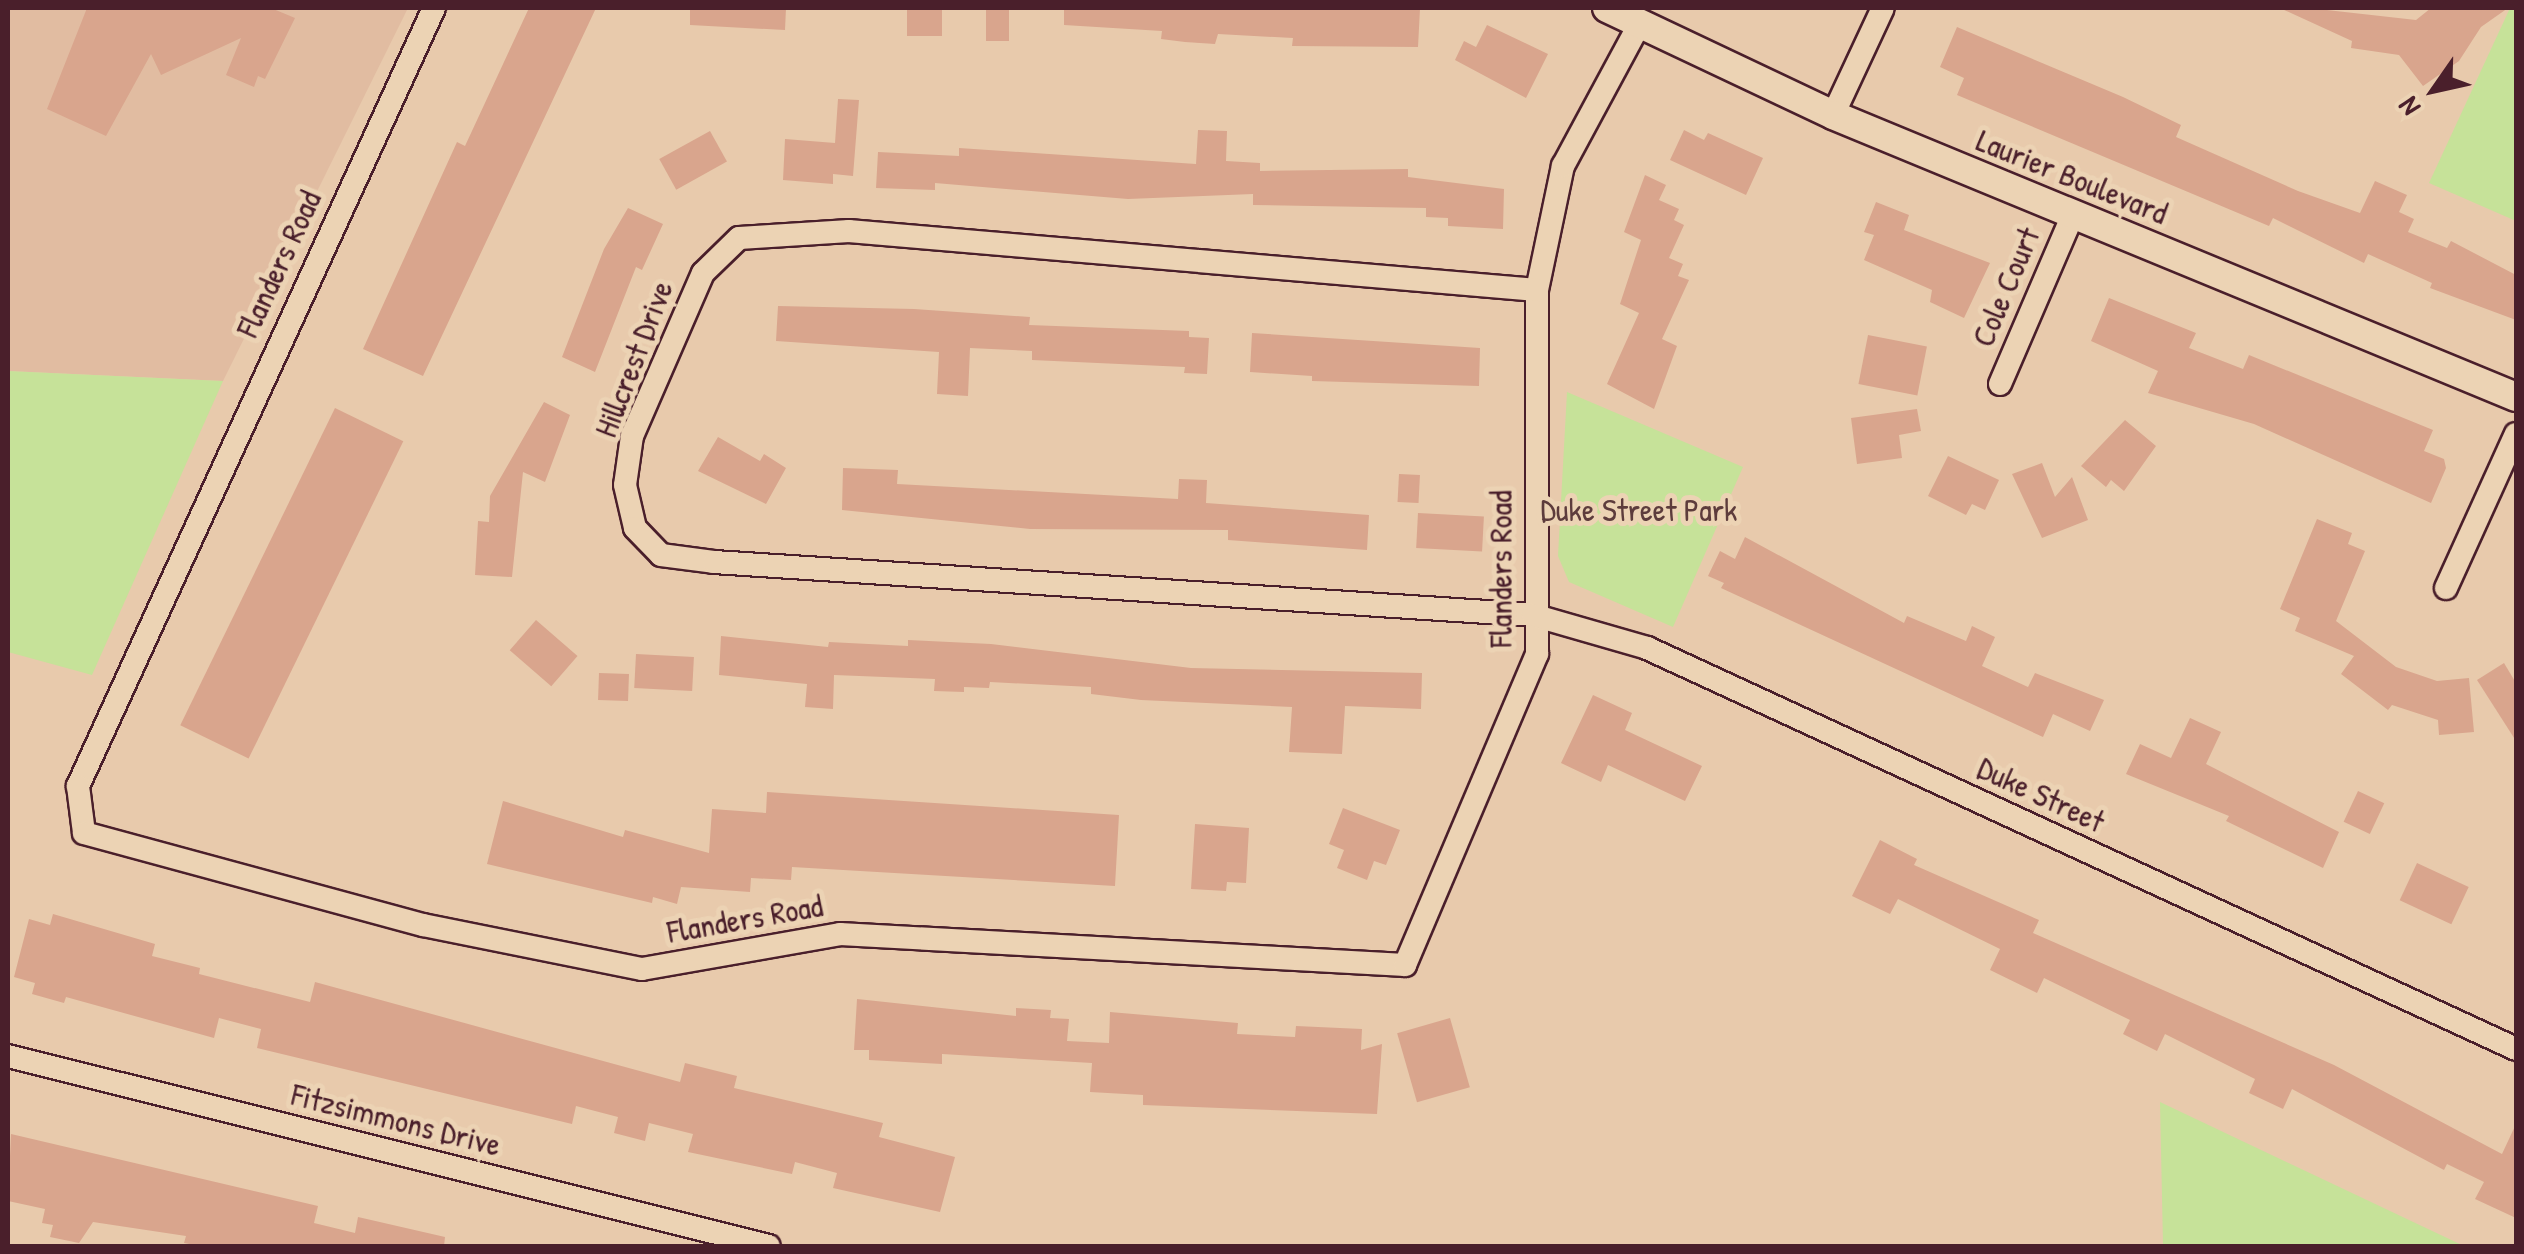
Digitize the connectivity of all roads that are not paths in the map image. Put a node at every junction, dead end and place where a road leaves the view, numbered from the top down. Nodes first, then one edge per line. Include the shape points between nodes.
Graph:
1 (434, 8) edge
2 (1608, 8) edge
3 (1883, 8) edge
4 (1640, 23) junction
5 (1833, 115) junction
6 (2072, 217) junction
7 (1537, 290) junction
8 (2000, 384) dead end
9 (2516, 397) edge
10 (2516, 434) edge
11 (2446, 588) dead end
12 (1533, 616) junction
13 (2516, 1049) edge
14 (8, 1056) edge
15 (769, 1246) edge

1 - 12 street, Flanders Road via 78,786 84,833 422,925 642,968 681,967 840,934 1406,965 1537,654
2 - 4 street, Laurier Boulevard
3 - 5 street
4 - 5 street, Laurier Boulevard
4 - 7 street, Flanders Road via 1563,166
5 - 6 street, Laurier Boulevard
6 - 8 street, Cole Court
6 - 9 street, Laurier Boulevard
7 - 12 street, Flanders Road
7 - 12 street, Hillcrest Drive via 849,231 739,238 703,273 632,436 625,485 635,528 661,554 1297,605
10 - 11 street
12 - 13 street, Duke Street via 1646,648
14 - 15 street, Fitzsimmons Drive

